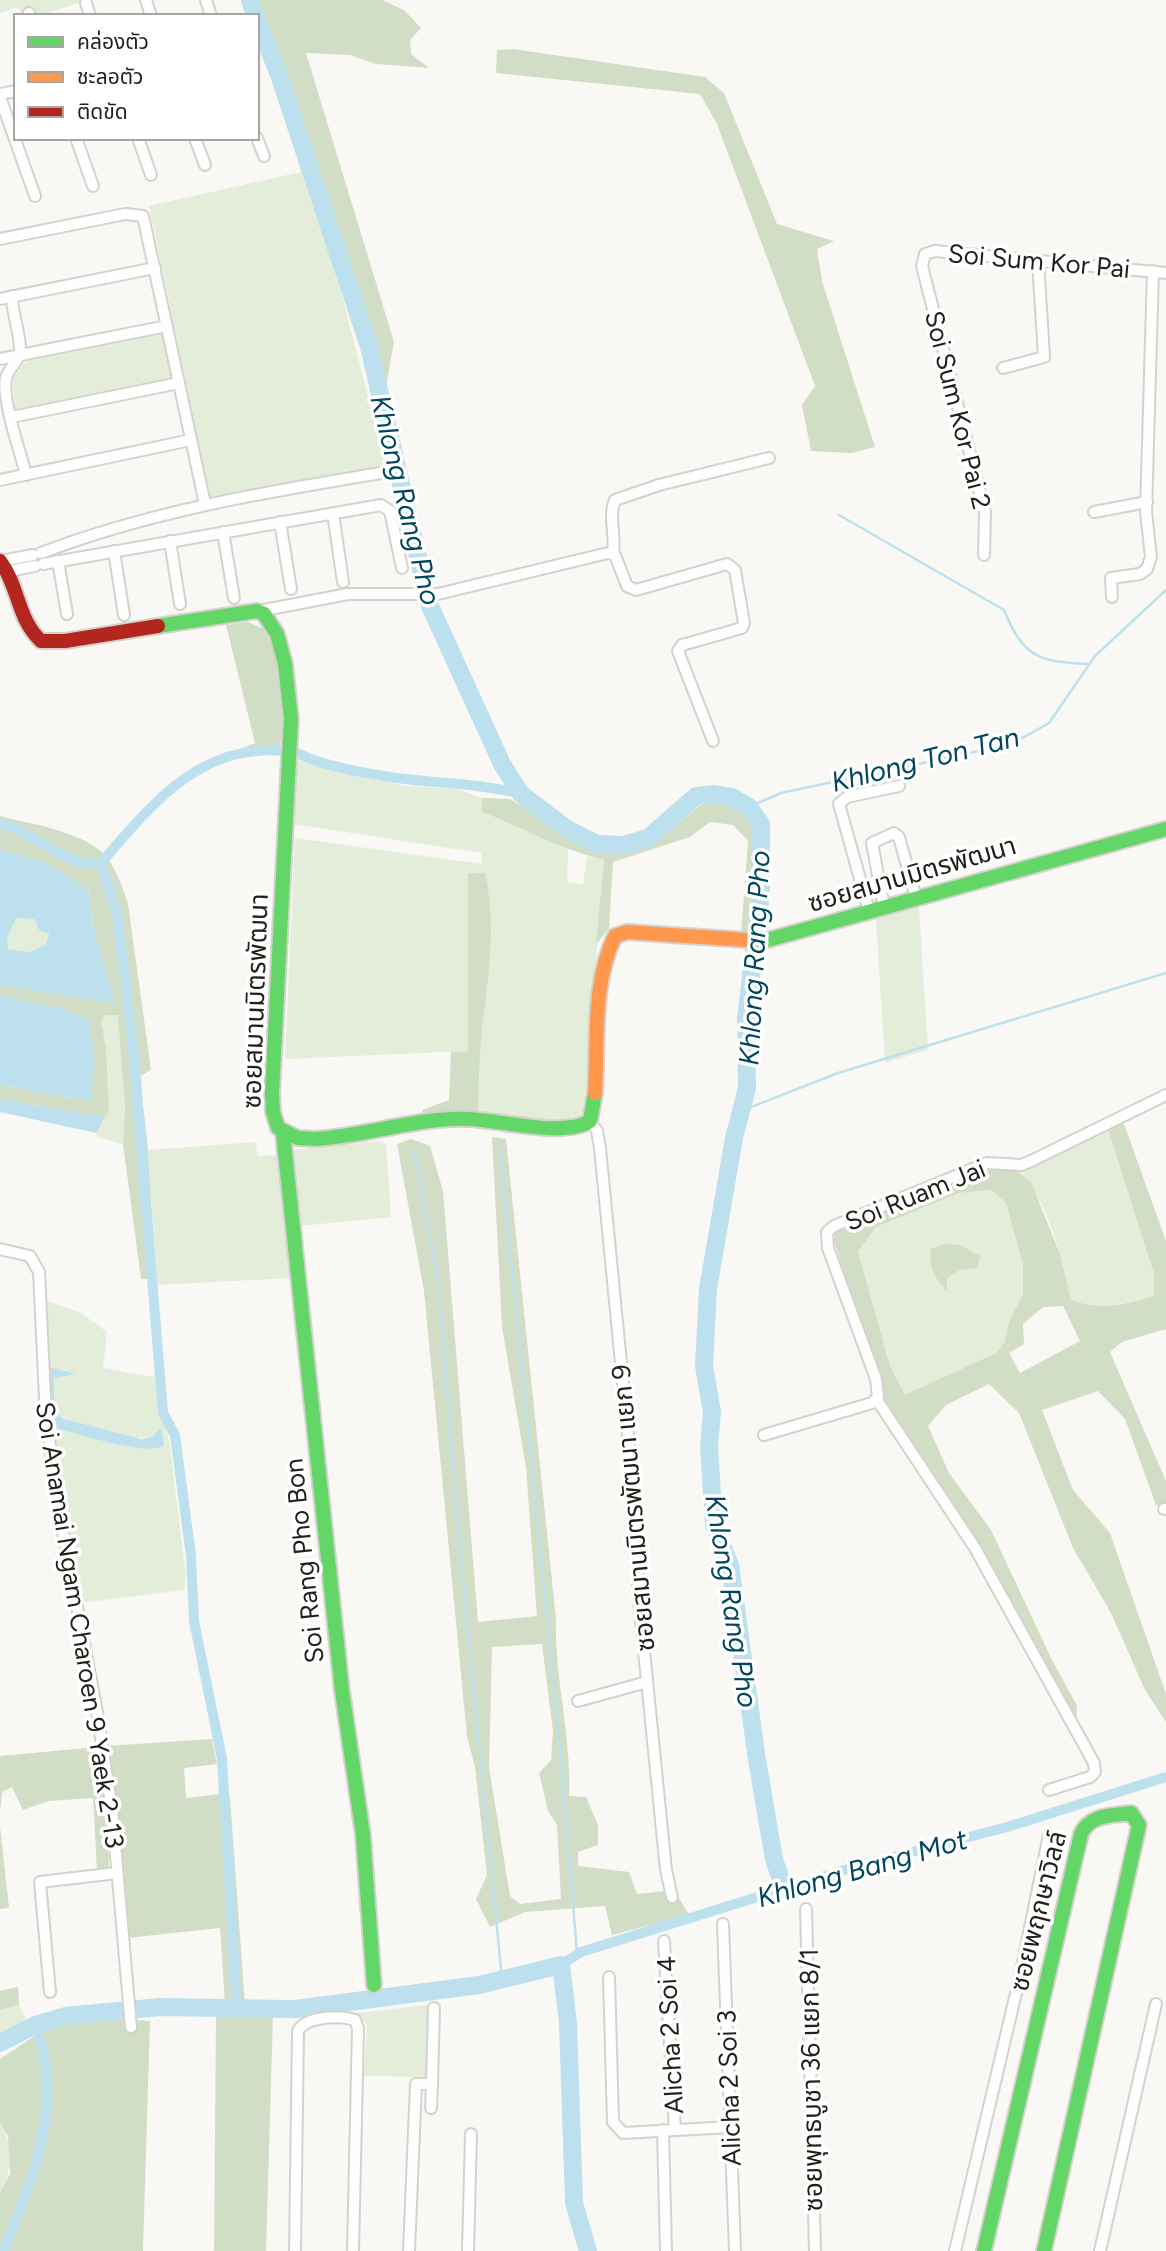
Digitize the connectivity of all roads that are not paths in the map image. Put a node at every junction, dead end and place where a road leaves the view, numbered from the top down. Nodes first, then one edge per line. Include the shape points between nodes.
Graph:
1 (86, 3) dead end
2 (89, 14) edge
3 (0, 95) edge
4 (14, 135) edge
5 (16, 140) edge
6 (77, 140) edge
7 (139, 140) edge
8 (196, 140) edge
9 (258, 140) edge
10 (264, 156) dead end
11 (205, 165) dead end
12 (151, 175) dead end
13 (93, 186) dead end
14 (35, 196) dead end
15 (0, 239) edge
16 (1038, 261) junction
17 (922, 266) joint
18 (155, 268) junction
19 (1153, 271) junction
20 (1166, 273) edge
21 (12, 296) junction
22 (0, 299) edge
23 (167, 326) junction
24 (20, 356) junction
25 (0, 359) edge
26 (1003, 368) dead end
27 (179, 383) junction
28 (12, 417) junction
29 (191, 440) junction
30 (769, 458) dead end
31 (382, 473) dead end
32 (26, 475) junction
33 (0, 480) edge
34 (1147, 502) junction
35 (205, 504) junction
36 (1094, 512) dead end
37 (333, 513) junction
38 (280, 522) junction
39 (223, 532) junction
40 (170, 541) junction
41 (114, 551) junction
42 (612, 553) junction
43 (984, 555) dead end
44 (44, 559) junction
45 (3, 564) edge
46 (402, 568) dead end
47 (343, 582) dead end
48 (291, 589) dead end
49 (1112, 597) dead end
50 (234, 598) dead end
51 (180, 604) dead end
52 (260, 611) junction
53 (67, 614) dead end
54 (124, 615) dead end
55 (713, 741) dead end
56 (899, 786) dead end
57 (1166, 829) edge
58 (916, 898) junction
59 (884, 907) junction
60 (869, 911) junction
61 (1166, 1095) edge
62 (590, 1121) junction
63 (283, 1133) junction
64 (0, 1249) edge
65 (877, 1400) junction
66 (764, 1435) dead end
67 (647, 1682) junction
68 (578, 1701) dead end
69 (1049, 1790) dead end
70 (1049, 1835) dead end
71 (117, 1873) junction
72 (672, 1897) dead end
73 (806, 1909) dead end
74 (723, 1924) dead end
75 (664, 1941) dead end
76 (609, 1977) dead end
77 (374, 1984) dead end
78 (50, 1992) dead end
79 (1156, 2004) dead end
80 (434, 2008) dead end
81 (131, 2027) dead end
82 (432, 2084) junction
83 (431, 2108) dead end
84 (731, 2127) junction
85 (663, 2130) junction
86 (676, 2130) junction
87 (471, 2134) dead end
88 (295, 2251) edge
89 (353, 2251) edge
90 (409, 2251) edge
91 (468, 2251) edge
92 (666, 2251) edge
93 (735, 2251) edge
94 (815, 2251) edge
95 (955, 2251) edge
96 (984, 2251) edge
97 (1044, 2251) edge
98 (1100, 2251) edge

1 - 2 street
3 - 4 street
5 - 14 street
6 - 13 street
7 - 12 street
8 - 11 street
9 - 10 street
15 - 18 street via 135,213 146,222
16 - 17 street, Soi Sum Kor Pai via 935,251 925,254
16 - 19 street, Soi Sum Kor Pai
16 - 26 street via 1044,357
17 - 43 street, Soi Sum Kor Pai 2 via 985,512
18 - 21 street
18 - 23 street
19 - 20 street, Soi Sum Kor Pai
19 - 34 street
21 - 22 street
21 - 24 street
23 - 24 street
23 - 27 street
24 - 25 street
24 - 28 street via 6,376
27 - 28 street
27 - 29 street
28 - 32 street
29 - 32 street
29 - 35 street
30 - 42 street via 615,500
31 - 35 street
32 - 33 street
34 - 36 street
34 - 49 street via 1150,564 1140,574 1111,578
35 - 44 street via 88,535
37 - 38 street
37 - 46 street via 387,507
37 - 47 street
38 - 39 street
38 - 48 street
39 - 40 street
39 - 50 street
40 - 41 street
40 - 51 street
41 - 44 street
41 - 54 street
42 - 52 street via 438,594 348,594
42 - 55 street via 627,586 636,590 727,564 735,570 742,628 682,645 678,651
44 - 45 street
44 - 53 street
45 - 52 street via 27,627 32,635 50,643
52 - 63 street, ซอยสมานมิตรพัฒนา via 270,619 288,674 290,767 274,1067 274,1119
56 - 60 street via 847,797 839,804
57 - 58 street, ซอยสมานมิตรพัฒนา
58 - 59 street, ซอยสมานมิตรพัฒนา
58 - 59 street via 894,833 872,843
59 - 60 street, ซอยสมานมิตรพัฒนา
60 - 62 street, ซอยสมานมิตรพัฒนา via 764,941 638,932 615,936 605,961
61 - 65 street, Soi Ruam Jai via 1031,1161 1021,1165 987,1163 964,1171 844,1220 827,1232 828,1248 876,1379
62 - 63 street, ซอยสมานมิตรพัฒนา via 575,1126 433,1120 307,1139
62 - 67 street, ซอยสมานมิตรพัฒนา แยก 9 via 600,1148
63 - 77 street, Soi Rang Pho Bon via 342,1691 363,1835
64 - 71 street, Soi Anamai Ngam Charoen 9 Yaek 2-13 via 30,1256 39,1272 46,1418 97,1712
65 - 66 street
65 - 69 street, Soi Ruam Jai via 975,1548 1094,1763 1090,1777
67 - 68 street
67 - 72 street, ซอยสมานมิตรพัฒนา แยก 9
70 - 95 street
71 - 78 street via 40,1882
71 - 81 street, Soi Anamai Ngam Charoen 9 Yaek 2-13
73 - 94 street, ซอยพุทธบูชา 36 แยก 8/1
74 - 84 street, Alicha 2 Soi 3
75 - 86 street, Alicha 2 Soi 4
76 - 85 street via 613,2122 623,2133
79 - 98 street
80 - 82 street
82 - 83 street
82 - 90 street via 416,2084
84 - 86 street
84 - 93 street, Alicha 2 Soi 3
85 - 86 street
85 - 92 street
87 - 91 street
88 - 89 street via 298,2031 308,2021 347,2017 355,2020 358,2028
96 - 97 street, ซอยพฤกษาวิลล์ via 1084,1825 1093,1819 1131,1813 1139,1825

